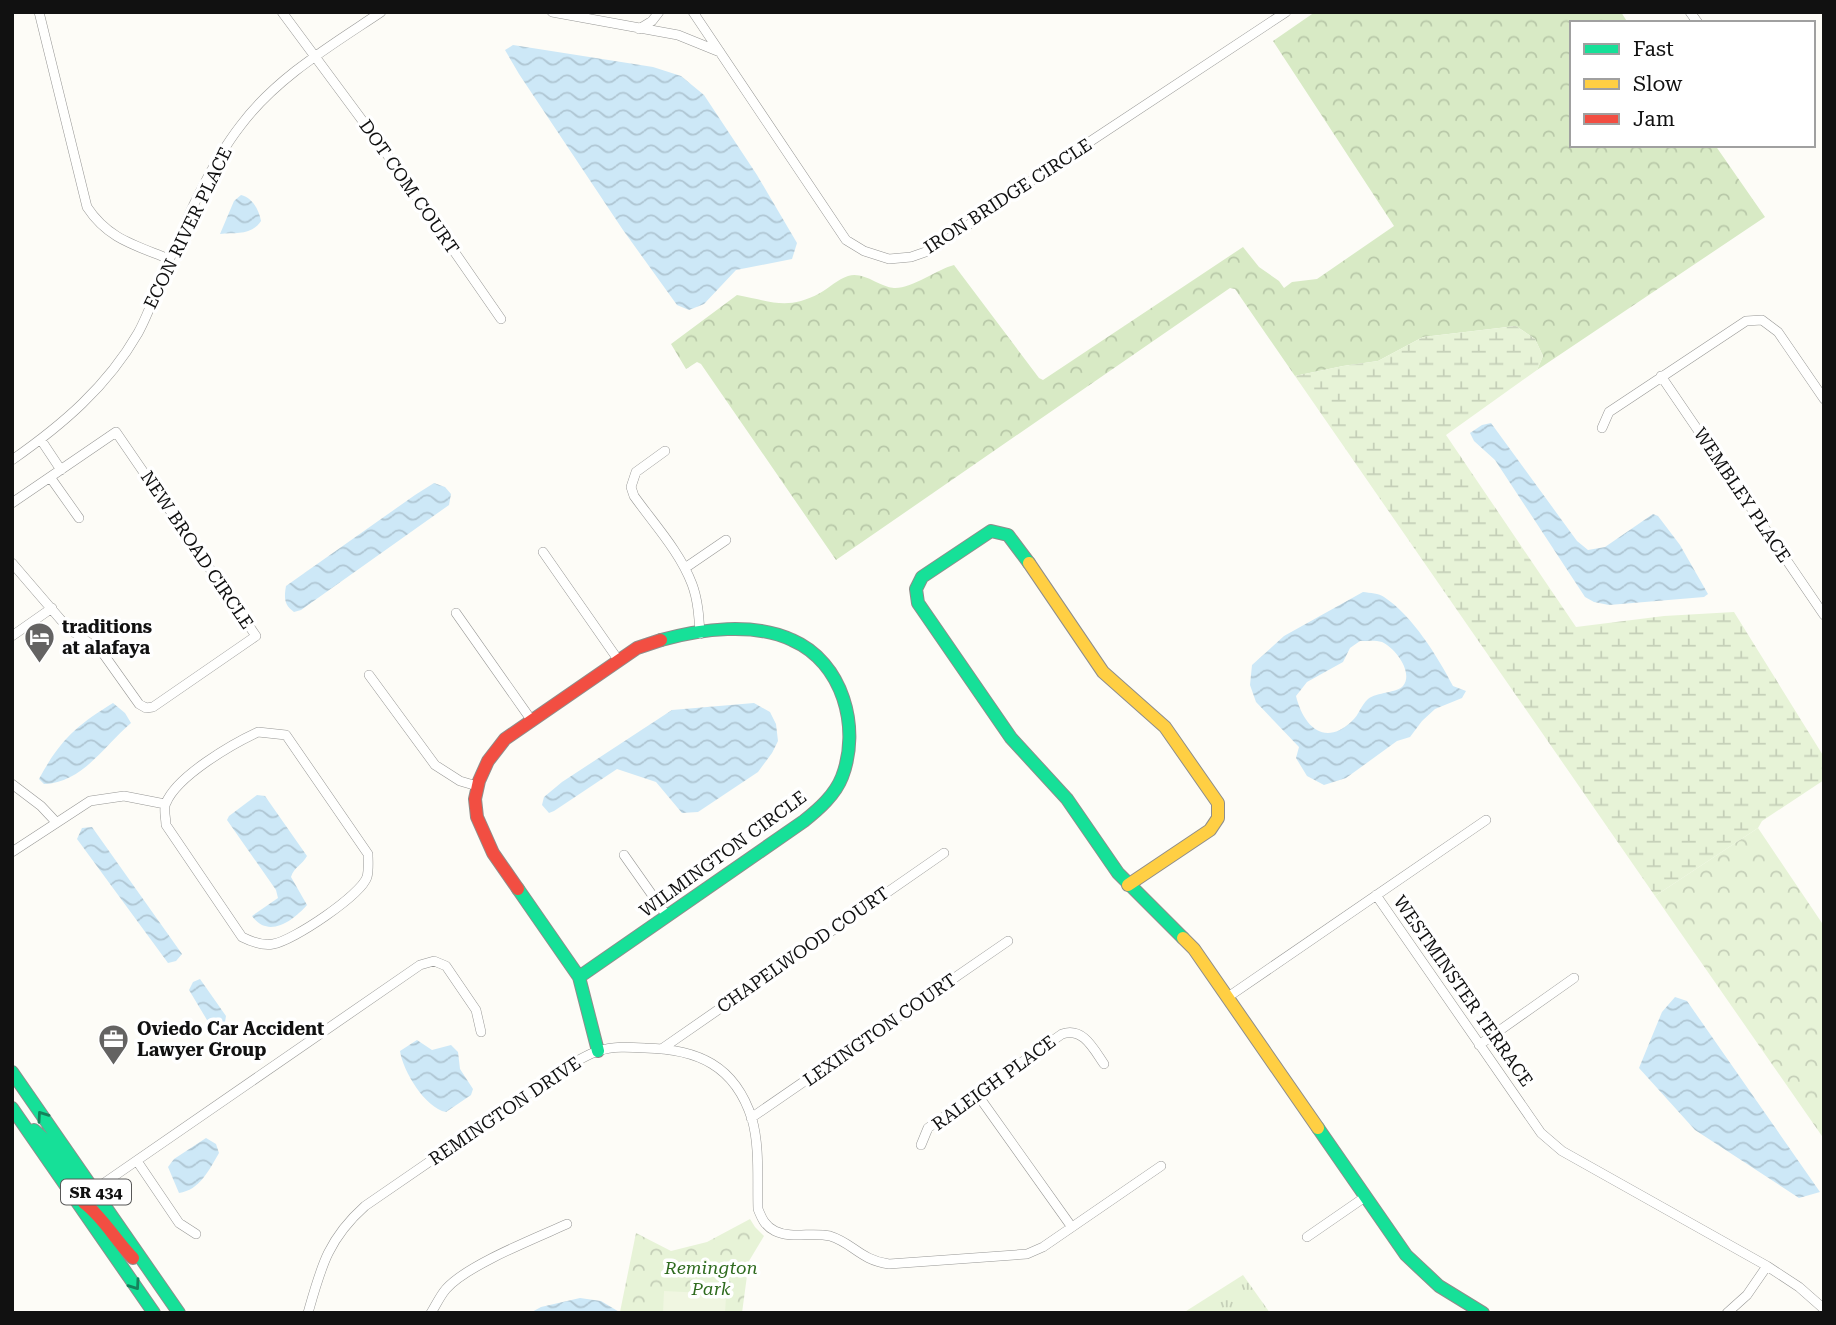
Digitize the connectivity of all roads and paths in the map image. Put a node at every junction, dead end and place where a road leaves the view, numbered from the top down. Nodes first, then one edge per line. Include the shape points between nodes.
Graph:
1 (39, 12) edge
2 (282, 12) edge
3 (380, 12) edge
4 (552, 12) edge
5 (659, 12) edge
6 (693, 12) edge
7 (1286, 12) edge
8 (639, 29) junction
9 (720, 52) junction
10 (314, 57) junction
11 (169, 259) junction
12 (501, 319) dead end
13 (1661, 376) junction
14 (1824, 399) edge
15 (1602, 428) dead end
16 (41, 440) junction
17 (665, 451) dead end
18 (12, 460) edge
19 (61, 470) junction
20 (50, 477) junction
21 (12, 503) edge
22 (79, 518) dead end
23 (726, 540) dead end
24 (543, 552) dead end
25 (12, 563) edge
26 (685, 568) junction
27 (52, 608) junction
28 (456, 613) dead end
29 (1824, 615) edge
30 (700, 634) junction
31 (12, 636) edge
32 (619, 660) junction
33 (369, 675) dead end
34 (532, 721) junction
35 (12, 785) edge
36 (477, 786) junction
37 (165, 804) junction
38 (1486, 820) dead end
39 (56, 822) junction
40 (12, 852) edge
41 (944, 853) dead end
42 (624, 855) dead end
43 (1128, 885) junction
44 (1376, 895) junction
45 (667, 916) junction
46 (1008, 941) dead end
47 (579, 977) junction
48 (1574, 978) dead end
49 (1228, 997) junction
50 (481, 1032) dead end
51 (1479, 1045) junction
52 (663, 1048) junction
53 (598, 1051) junction
54 (1104, 1064) dead end
55 (12, 1072) edge
56 (977, 1094) junction
57 (14, 1110) edge
58 (751, 1118) junction
59 (921, 1145) dead end
60 (137, 1161) junction
61 (1161, 1166) dead end
62 (94, 1190) junction
63 (1365, 1197) junction
64 (75, 1199) junction
65 (567, 1224) dead end
66 (1072, 1226) junction
67 (196, 1234) dead end
68 (1307, 1237) dead end
69 (1767, 1266) junction
70 (155, 1278) junction
71 (1824, 1309) edge
72 (1480, 1312) edge
73 (154, 1313) edge
74 (178, 1313) edge
75 (308, 1313) edge
76 (431, 1313) edge
77 (1727, 1313) edge

1 - 11 street via 87,207 106,231
2 - 10 street, DOT COM COURT
3 - 10 street, ECON RIVER PLACE
4 - 8 street
5 - 8 street
6 - 9 street, IRON BRIDGE CIRCLE
7 - 9 street, IRON BRIDGE CIRCLE via 934,249 889,259 846,240
8 - 9 street via 678,35
10 - 11 street, ECON RIVER PLACE via 241,124 218,158
10 - 12 street, DOT COM COURT
11 - 16 street, ECON RIVER PLACE via 138,332 111,373
13 - 14 street via 1736,326 1762,320 1777,332
13 - 15 street via 1609,412
13 - 29 street, WEMBLEY PLACE
16 - 18 street, ECON RIVER PLACE
16 - 19 street
17 - 26 street via 636,472 631,487
19 - 20 street, NEW BROAD CIRCLE
19 - 27 street, NEW BROAD CIRCLE via 116,432 256,636 146,708 139,705 102,652 75,633
20 - 21 street, NEW BROAD CIRCLE
20 - 22 street
23 - 26 street
24 - 32 street
25 - 27 street, NEW BROAD CIRCLE
26 - 30 street via 696,596
27 - 31 street
28 - 34 street
30 - 32 street, WILMINGTON CIRCLE via 652,641
30 - 45 street, WILMINGTON CIRCLE via 750,629 773,632 796,640 813,653 842,692 850,730 849,752 842,777 819,808
32 - 34 street, WILMINGTON CIRCLE
33 - 36 street via 435,765
34 - 36 street, WILMINGTON CIRCLE via 491,754
35 - 39 street
36 - 47 street, WILMINGTON CIRCLE via 481,834
37 - 37 street via 166,825 242,937 254,944 288,940 347,899 367,877 368,854 286,735 258,732 246,738 178,785
37 - 39 street via 106,797 90,801
38 - 44 street
39 - 40 street
41 - 52 street, CHAPELWOOD COURT
42 - 45 street
43 - 43 street via 1067,799 1011,738 918,603 915,591 922,577 991,531 1001,531 1013,540 1103,672 1165,727 1218,803 1220,813 1210,830
43 - 49 street via 1194,948
44 - 49 street, WESTMINSTER TERRACE
44 - 51 street, WESTMINSTER TERRACE
45 - 47 street, WILMINGTON CIRCLE
46 - 58 street, LEXINGTON COURT
47 - 53 street, WILMINGTON CIRCLE
48 - 51 street
49 - 63 street
50 - 60 street via 476,1010 446,966 434,961 420,965
51 - 69 street, WESTMINSTER TERRACE via 1541,1133 1562,1151
52 - 53 street, REMINGTON DRIVE
52 - 58 street, REMINGTON DRIVE via 706,1059 721,1070
53 - 75 street, REMINGTON DRIVE via 573,1063 345,1223 324,1260
54 - 56 street, RALEIGH PLACE via 1084,1037 1070,1031
62 -> 55 street, SR 434
56 - 59 street, RALEIGH PLACE via 929,1128
56 - 66 street
57 - 62 street via 51,1145 73,1177
57 - 64 street, SR 434
58 - 66 street, REMINGTON DRIVE via 758,1209 762,1221 781,1234 828,1236 875,1262 889,1264 1027,1254
60 - 62 street
60 - 67 street via 179,1223
61 - 66 street, REMINGTON DRIVE
62 - 70 street, SR 434
63 - 68 street
63 - 72 street via 1423,1273
64 - 70 street via 91,1207 118,1243
64 -> 73 street, SR 434
65 - 76 street via 461,1276 445,1290
69 - 71 street, WESTMINSTER TERRACE
69 - 77 street via 1747,1295
70 - 74 street, SR 434

